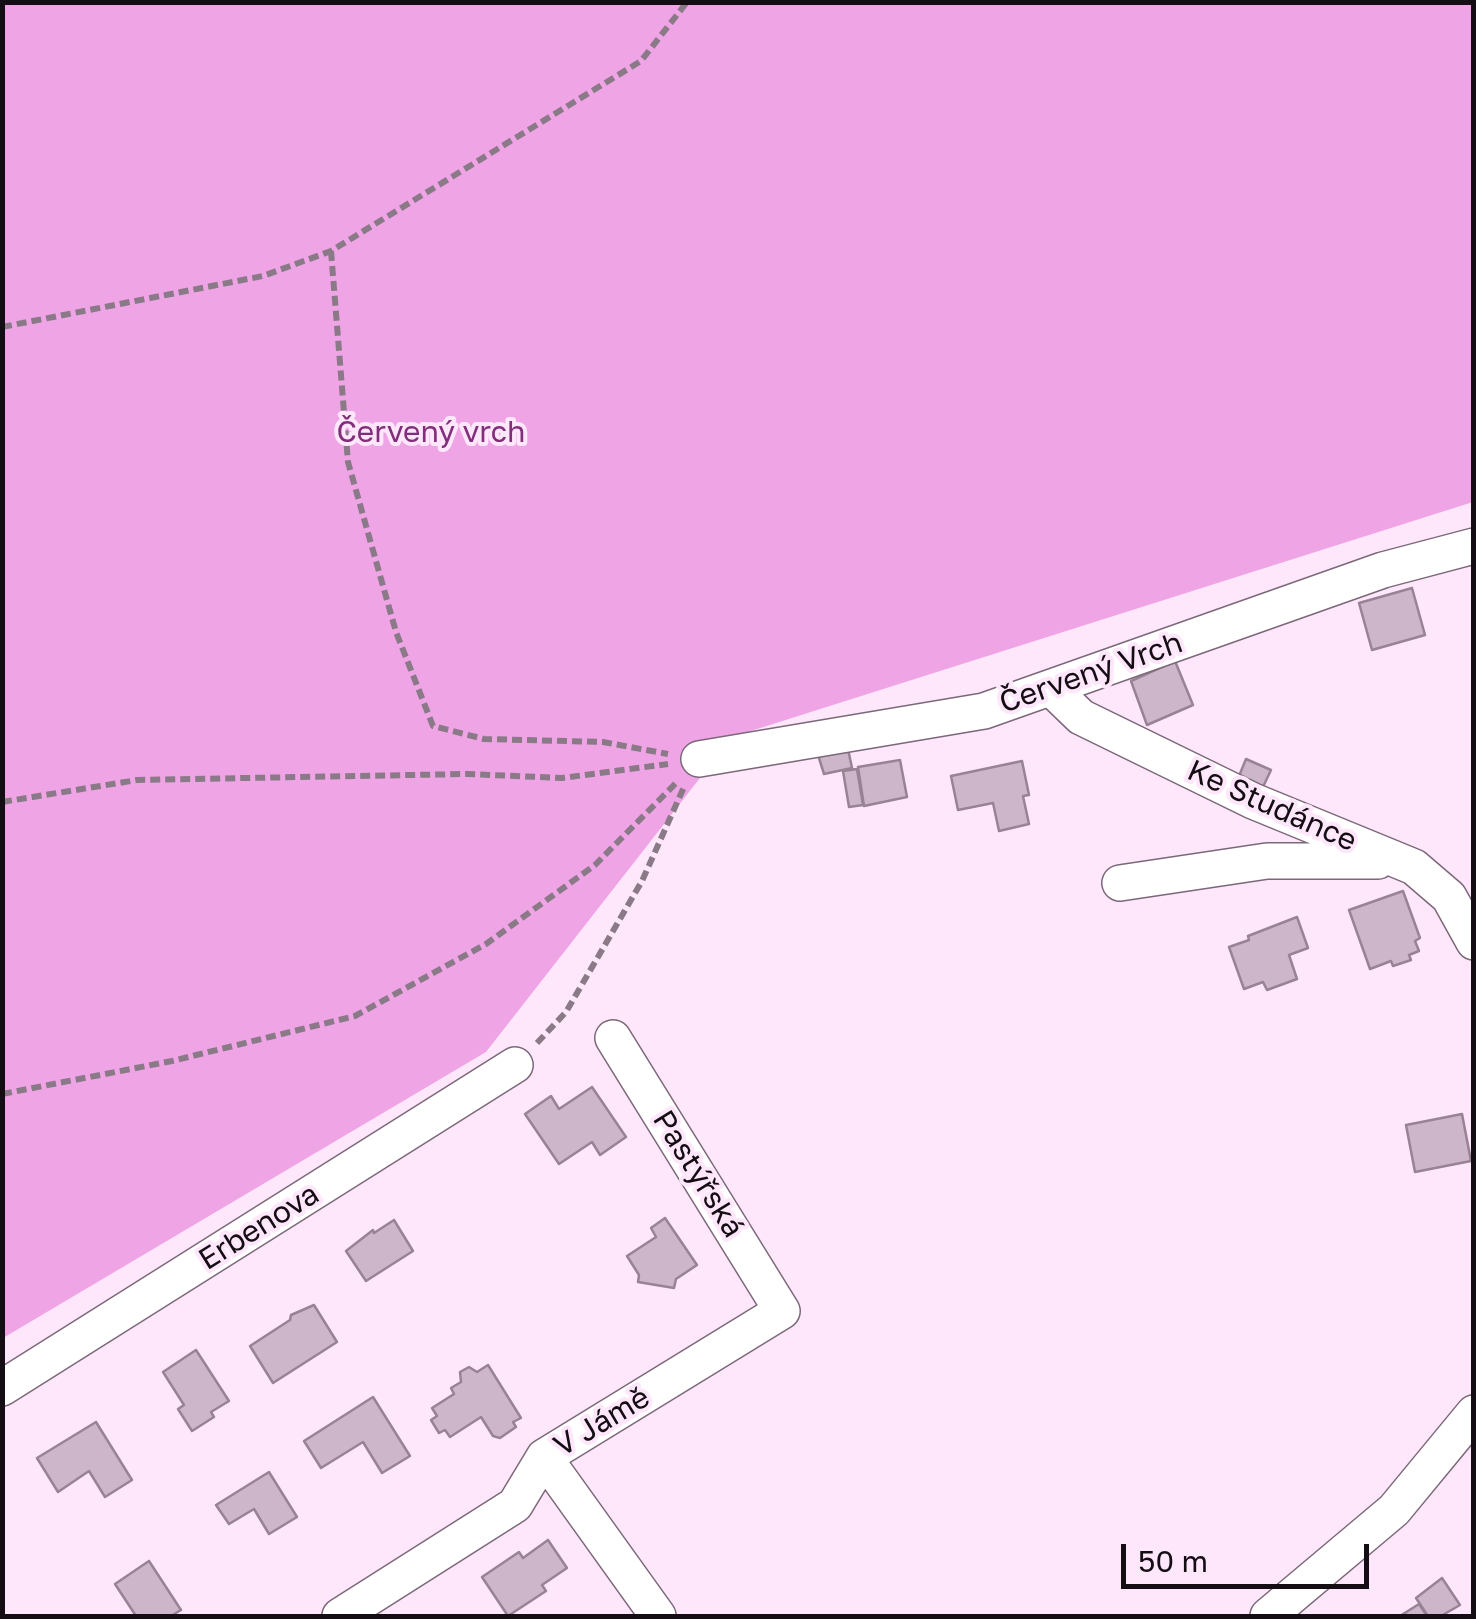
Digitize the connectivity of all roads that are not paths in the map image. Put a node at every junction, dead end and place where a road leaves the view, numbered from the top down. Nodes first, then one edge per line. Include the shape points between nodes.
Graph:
1 (1474, 546) edge
2 (1051, 688) junction
3 (699, 759) road end
4 (1394, 861) junction
5 (1120, 883) dead end
6 (1474, 942) edge
7 (613, 1038) dead end
8 (516, 1066) road end
9 (782, 1311) joint
10 (2, 1388) edge
11 (1474, 1413) edge
12 (544, 1457) junction
13 (340, 1616) edge
14 (658, 1616) edge
15 (1268, 1616) edge

1 - 2 street, Červený Vrch via 1382,570
2 - 3 street, Červený Vrch via 984,710
2 - 4 street, Ke Studánce via 1081,717
4 - 5 street via 1268,861
4 - 6 street, Ke Studánce via 1414,867 1449,897
7 - 9 street, Pastýřská
8 - 10 street, Erbenova
9 - 12 street, V Jámě
11 - 15 street via 1394,1510
12 - 13 street, V Jámě via 515,1505
12 - 14 street

